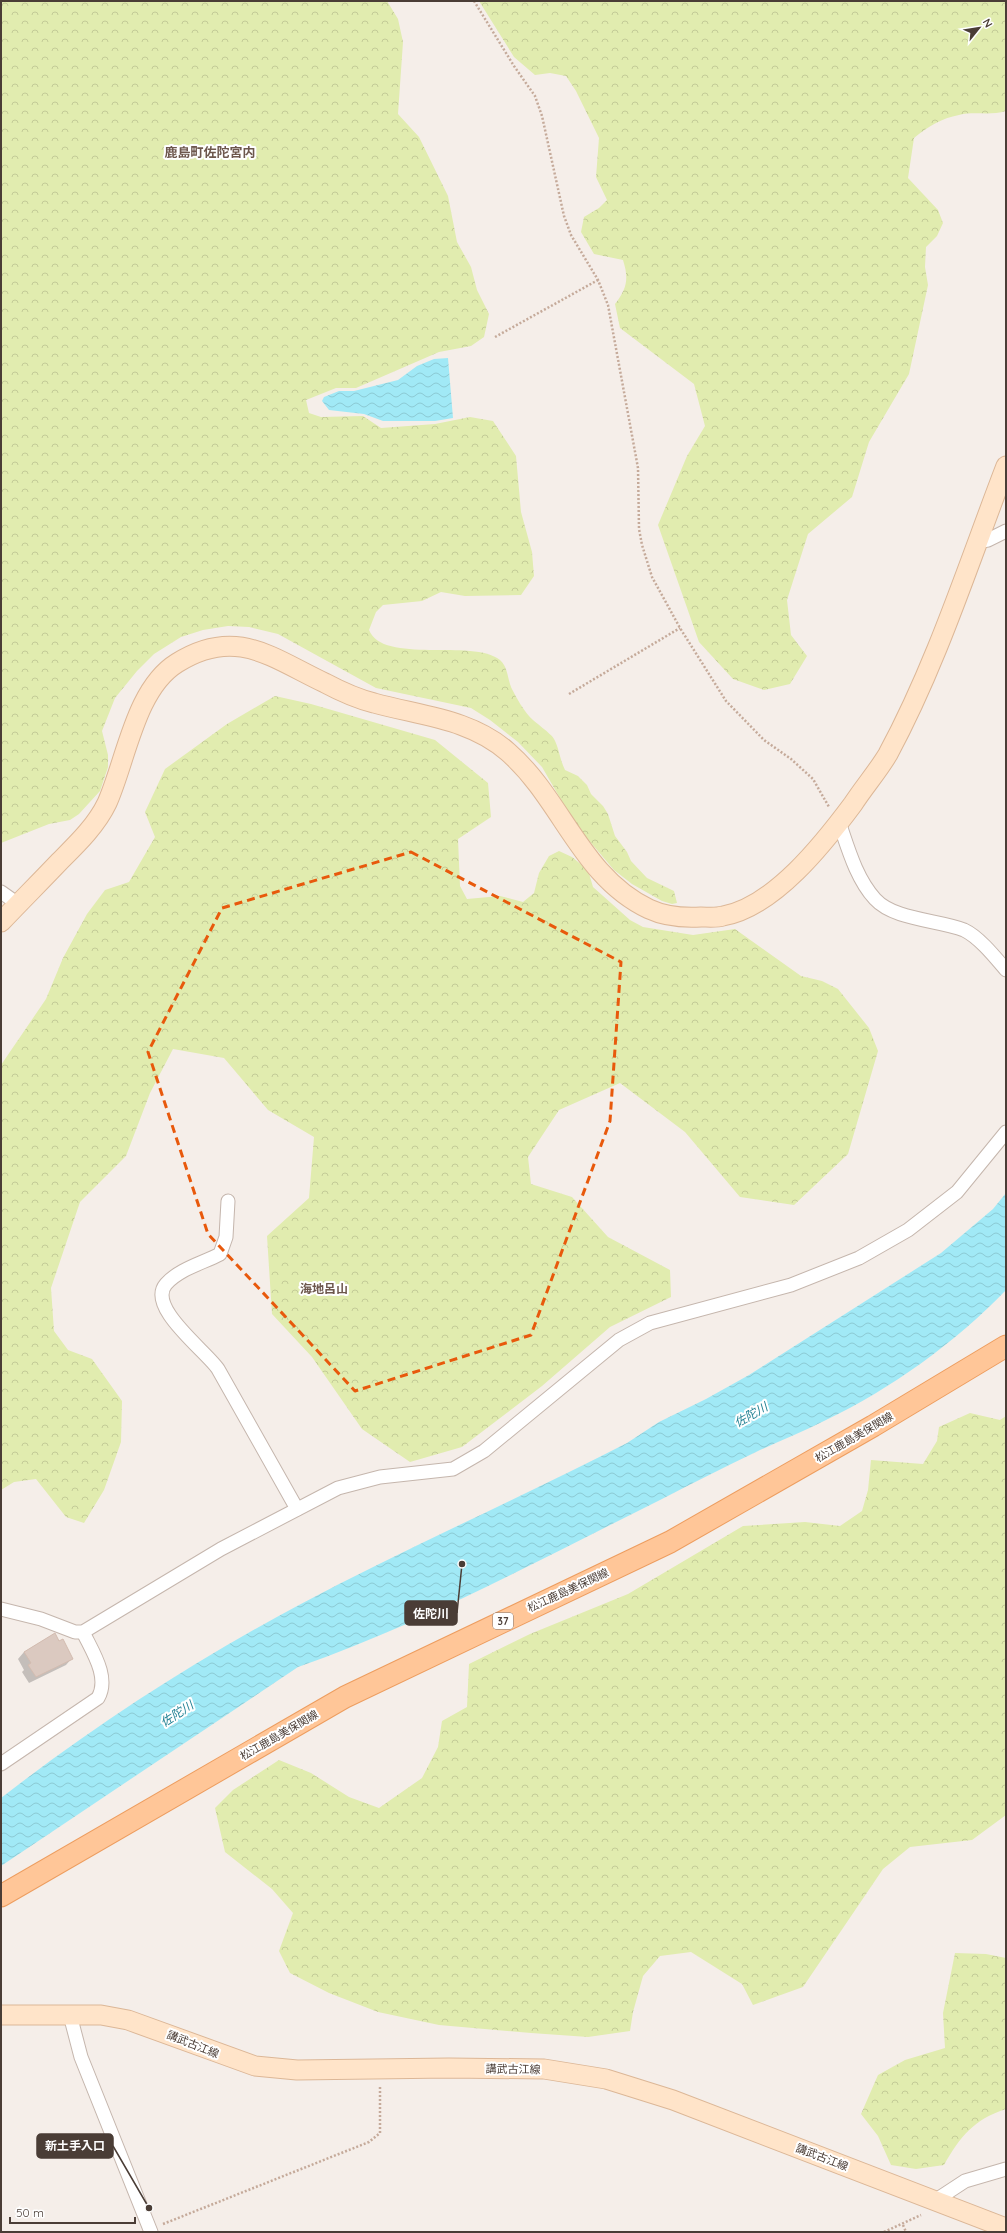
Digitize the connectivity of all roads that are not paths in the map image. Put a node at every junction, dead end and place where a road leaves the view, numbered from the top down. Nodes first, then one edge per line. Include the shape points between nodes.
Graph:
1 (1006, 466) edge
2 (1006, 531) edge
3 (976, 542) junction
4 (839, 822) junction
5 (1, 892) edge
6 (18, 904) junction
7 (1, 922) edge
8 (1006, 970) edge
9 (1006, 1132) edge
10 (228, 1201) dead end
11 (1006, 1346) edge
12 (297, 1509) junction
13 (1, 1609) edge
14 (83, 1632) junction
15 (1, 1764) edge
16 (1, 1896) edge
17 (1, 2015) edge
18 (70, 2015) junction
19 (1006, 2169) edge
20 (936, 2200) junction
21 (1006, 2228) edge
22 (151, 2231) edge

1 - 3 street
2 - 3 street via 988,540
3 - 4 street via 920,688 886,758
4 - 6 street via 792,876 761,901 725,916 684,918 650,910 616,888 586,856 536,781 507,751 476,730 446,720 370,702 326,684 273,655 241,645 221,646 199,652 174,664 155,683 137,719 105,807 83,837
4 - 8 street via 859,874 876,900 892,910 963,930 978,941
5 - 6 street
6 - 7 street
9 - 12 street via 957,1192 908,1230 859,1258 791,1285 650,1323 619,1340 484,1452 453,1470 380,1477 338,1488
10 - 12 street via 226,1237 220,1254 173,1278 163,1289 162,1299 168,1314 218,1369
11 - 16 main road, 松江鹿島美保関線 / 37 via 873,1426 677,1538 344,1697
12 - 14 street via 221,1549
13 - 14 street via 41,1619 75,1632
14 - 15 street via 102,1677 102,1692 98,1698
17 - 18 street, 講武古江線
18 - 20 street, 講武古江線 via 101,2015 128,2020 254,2066 297,2070 544,2069 606,2079 673,2100
18 - 22 street via 81,2057
19 - 20 street via 965,2181
20 - 21 street, 講武古江線

